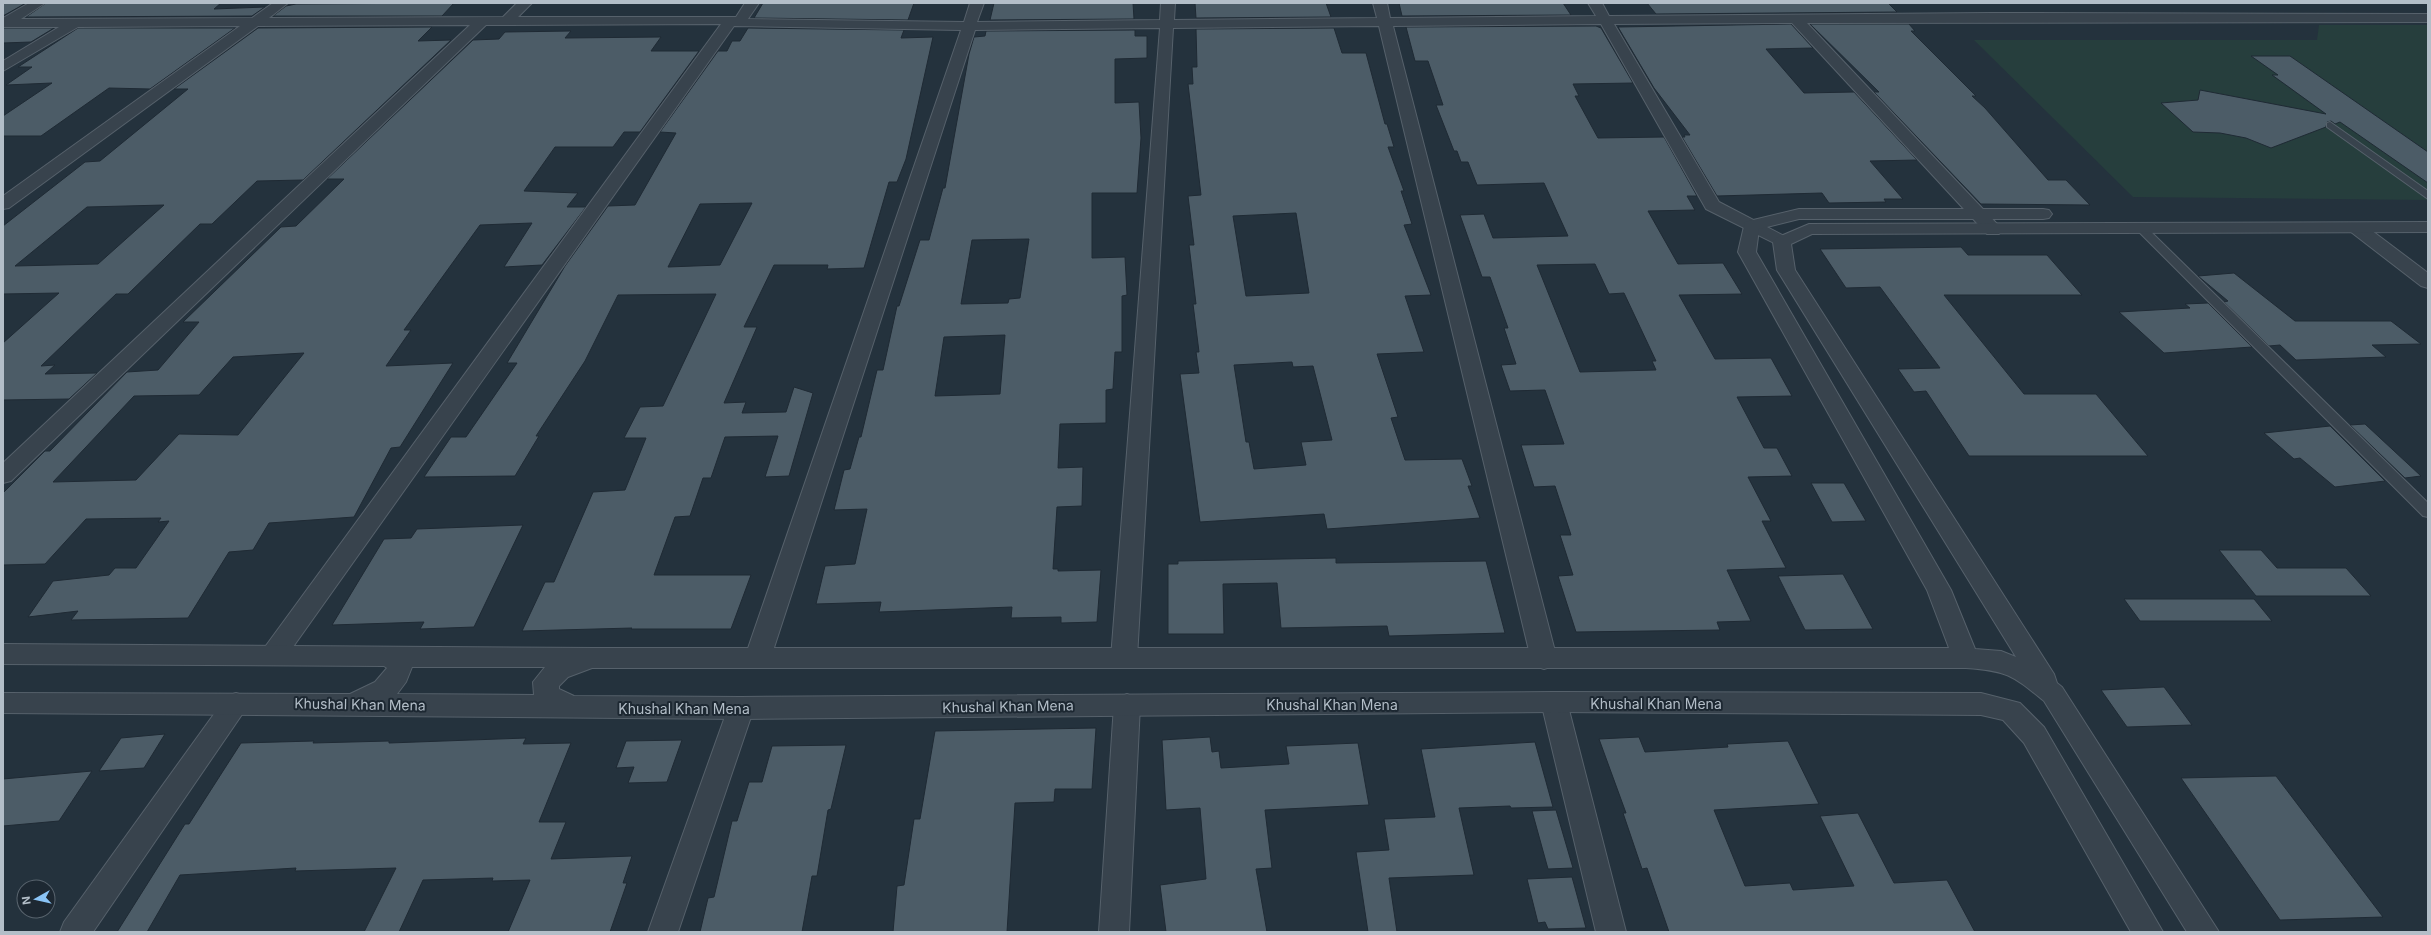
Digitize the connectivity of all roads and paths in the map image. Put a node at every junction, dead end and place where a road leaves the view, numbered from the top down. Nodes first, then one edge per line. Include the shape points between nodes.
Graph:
1 (38, 3) edge
2 (281, 3) edge
3 (525, 3) edge
4 (752, 3) edge
5 (977, 3) edge
6 (1168, 3) edge
7 (1380, 3) edge
8 (1595, 3) edge
9 (1770, 3) edge
10 (1974, 3) edge
11 (1988, 17) junction
12 (2428, 18) edge
13 (1790, 19) junction
14 (1605, 21) junction
15 (481, 22) junction
16 (505, 22) junction
17 (735, 22) junction
18 (1385, 23) junction
19 (73, 24) junction
20 (253, 24) junction
21 (1167, 24) junction
22 (968, 26) junction
23 (3, 67) edge
24 (2330, 125) dead end
25 (2428, 196) edge
26 (3, 204) edge
27 (2428, 213) edge
28 (1978, 214) junction
29 (1751, 226) junction
30 (2428, 227) edge
31 (2141, 228) junction
32 (2357, 228) junction
33 (1993, 230) junction
34 (1782, 242) junction
35 (2428, 282) edge
36 (3, 476) edge
37 (2428, 512) edge
38 (3, 654) edge
39 (274, 654) junction
40 (386, 655) junction
41 (758, 657) junction
42 (595, 658) junction
43 (1124, 658) junction
44 (1966, 658) junction
45 (1544, 659) junction
46 (2053, 694) junction
47 (1554, 702) junction
48 (3, 703) edge
49 (236, 703) junction
50 (352, 704) junction
51 (1127, 705) junction
52 (578, 708) junction
53 (741, 708) junction
54 (75, 932) edge
55 (663, 932) edge
56 (1114, 932) edge
57 (1611, 932) edge
58 (2148, 932) edge
59 (2204, 932) edge

1 - 19 street via 4,23
2 - 20 street
3 - 16 street
4 - 17 street
5 - 22 street
6 - 21 street
7 - 18 street
8 - 14 street
9 - 13 street
10 - 11 street
11 - 12 street
11 - 13 street
13 - 14 street
13 - 28 street
14 - 18 street
14 - 29 street via 1712,205
15 - 16 street
15 - 20 street
15 - 36 street
16 - 17 street
17 - 22 street
17 - 39 street
18 - 21 street
18 - 45 street
19 - 20 street
19 - 23 street
20 - 26 street
21 - 22 street
21 - 43 street
22 - 41 street
24 - 25 lane
27 - 28 street
28 - 29 street via 1799,214
28 - 33 street
29 - 34 street
29 - 44 street via 1747,252 1939,590
30 - 32 street
31 - 32 street
31 - 33 street
31 - 37 lane
32 - 35 street
33 - 34 street via 1809,229
34 - 46 street via 1786,270
38 - 39 street
39 - 40 street
40 - 42 street
40 - 50 street via 396,661 400,668 397,677 389,687 375,696
41 - 42 street
41 - 43 street
42 - 52 street via 559,670 546,682 546,694 558,702
43 - 45 street
44 - 45 street
44 - 46 street via 2001,661 2026,672
46 - 59 street
47 - 51 street, Khushal Khan Mena
47 - 57 street
47 - 58 street, Khushal Khan Mena via 1981,704 2012,711 2034,735
48 - 49 street, Khushal Khan Mena
49 - 50 street, Khushal Khan Mena
49 - 54 street
50 - 52 street, Khushal Khan Mena
51 - 53 street, Khushal Khan Mena
51 - 56 street
52 - 53 street, Khushal Khan Mena
53 - 55 street

